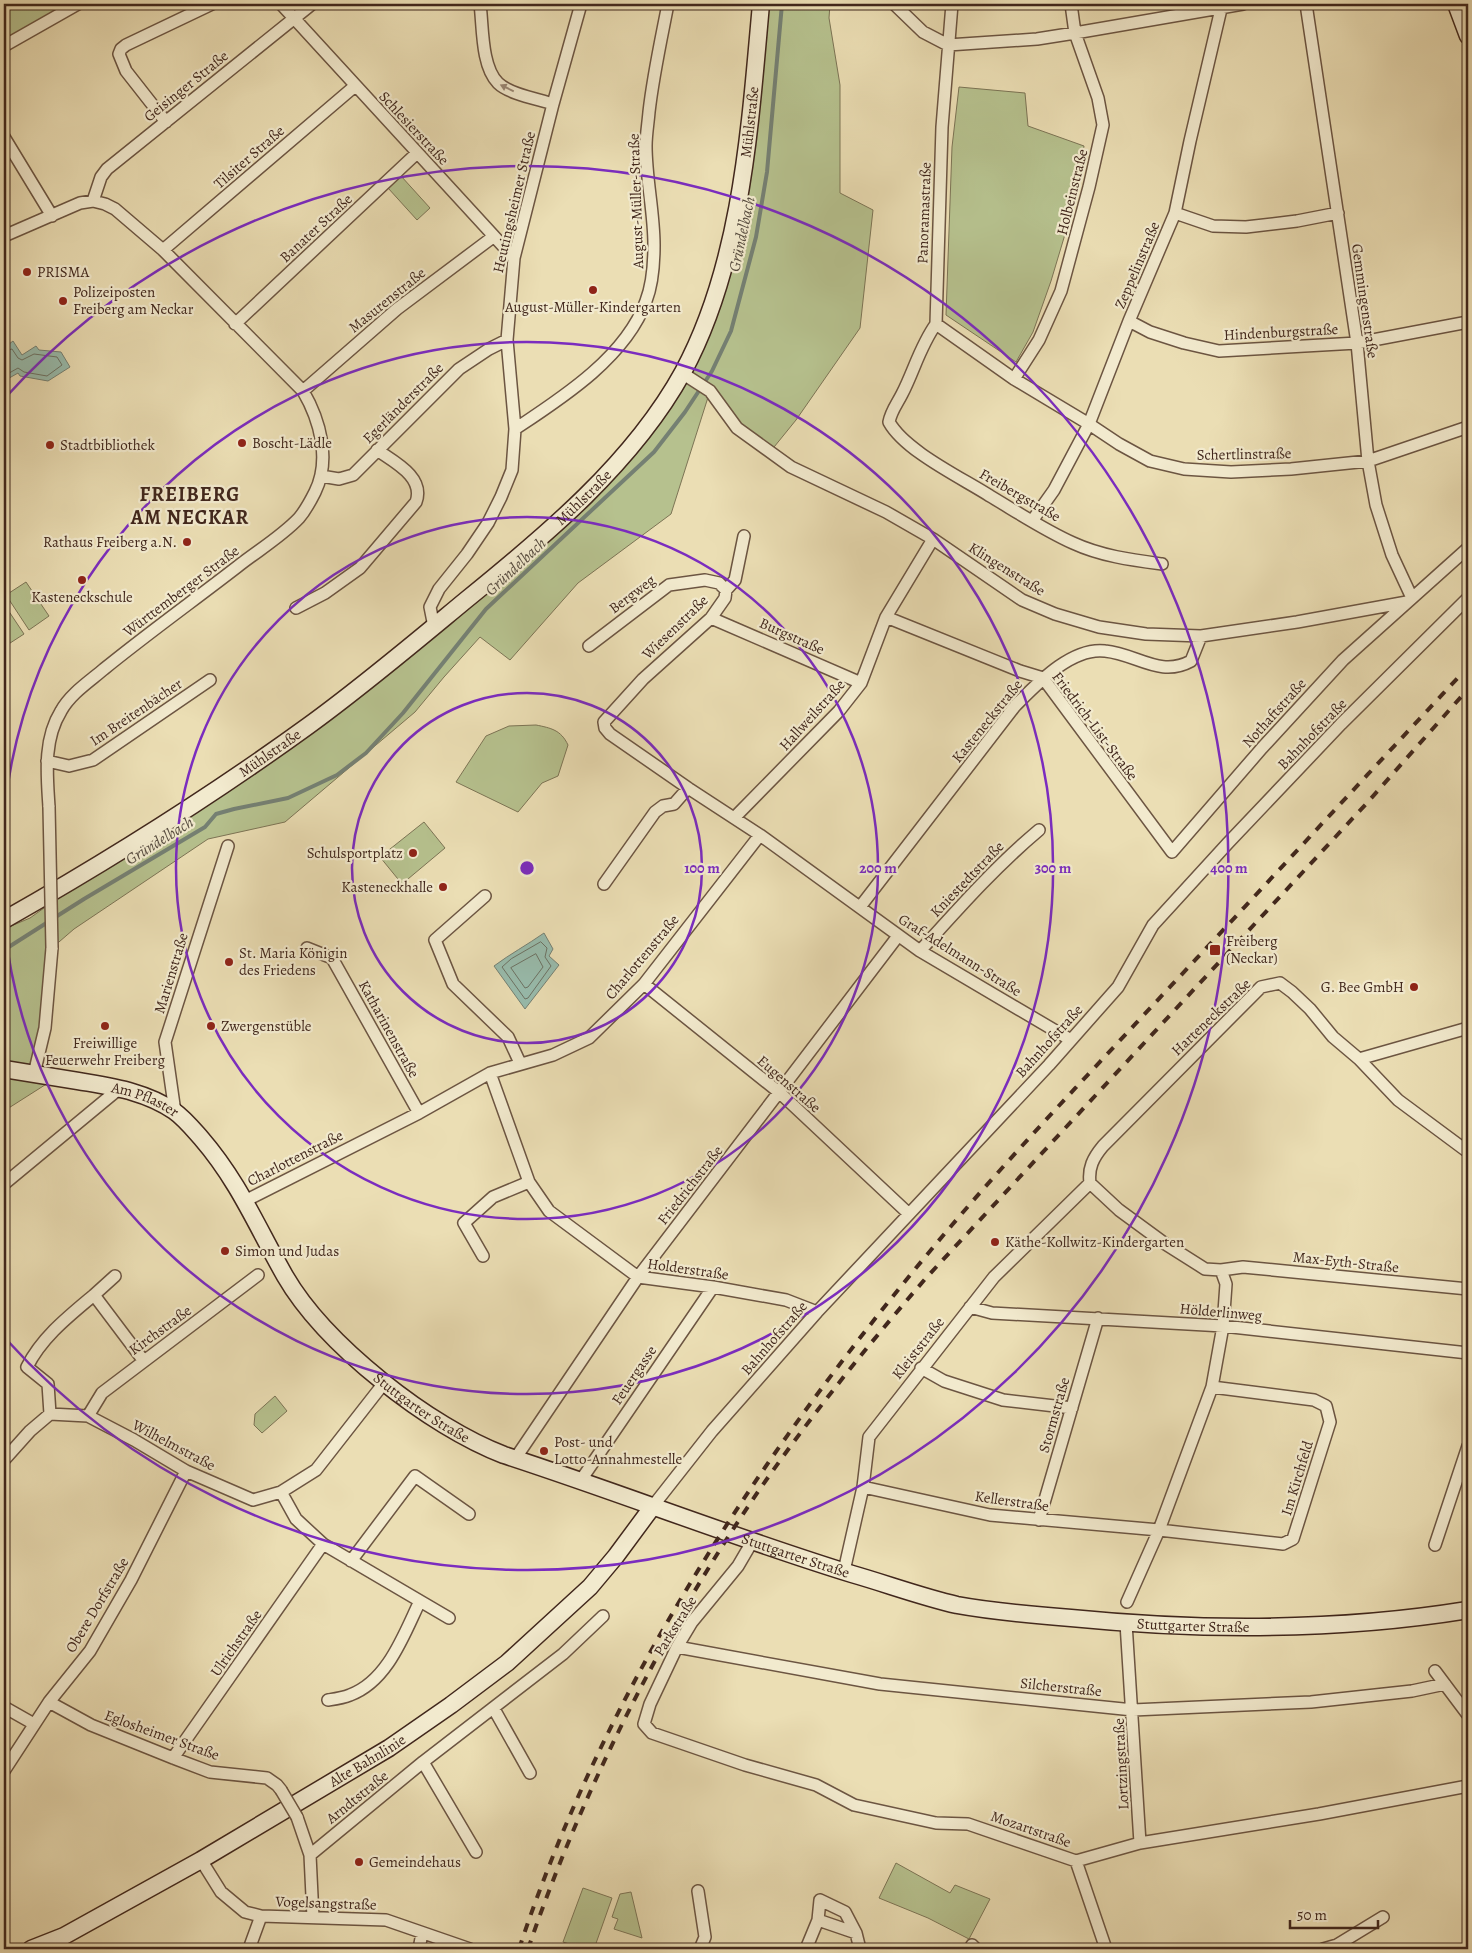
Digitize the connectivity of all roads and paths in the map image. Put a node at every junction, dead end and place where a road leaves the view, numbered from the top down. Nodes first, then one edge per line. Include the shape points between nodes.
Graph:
1 (78, 4) edge
2 (212, 4) edge
3 (281, 4) edge
4 (312, 4) edge
5 (480, 4) edge
6 (580, 4) edge
7 (668, 4) edge
8 (761, 4) edge
9 (894, 4) edge
10 (952, 4) edge
11 (1071, 4) edge
12 (1243, 4) edge
13 (1306, 4) edge
14 (1456, 4) edge
15 (1220, 6) edge
16 (293, 19) junction
17 (1075, 33) junction
18 (1468, 36) edge
19 (948, 45) junction
20 (4, 46) edge
21 (355, 86) junction
22 (553, 104) junction
23 (166, 122) junction
24 (4, 137) edge
25 (417, 153) junction
26 (93, 201) junction
27 (1175, 212) junction
28 (1338, 213) junction
29 (52, 216) junction
30 (4, 236) edge
31 (493, 237) junction
32 (163, 250) junction
33 (514, 258) junction
34 (1129, 321) junction
35 (1468, 322) edge
36 (235, 324) junction
37 (936, 324) junction
38 (507, 340) junction
39 (1357, 343) junction
40 (687, 376) junction
41 (1014, 379) junction
42 (303, 390) junction
43 (1089, 424) junction
44 (1468, 428) edge
45 (515, 429) junction
46 (377, 450) junction
47 (1368, 461) junction
48 (321, 476) junction
49 (1032, 521) junction
50 (744, 536) dead end
51 (933, 539) junction
52 (1468, 548) edge
53 (1162, 564) dead end
54 (726, 590) junction
55 (1468, 598) edge
56 (1409, 600) junction
57 (296, 608) dead end
58 (886, 617) junction
59 (711, 618) junction
60 (434, 626) junction
61 (1201, 636) junction
62 (589, 646) dead end
63 (1043, 678) junction
64 (210, 680) dead end
65 (861, 683) junction
66 (605, 728) joint
67 (47, 761) junction
68 (688, 788) junction
69 (735, 817) junction
70 (1039, 830) dead end
71 (760, 835) junction
72 (228, 846) dead end
73 (1172, 852) joint
74 (604, 884) dead end
75 (485, 896) dead end
76 (860, 907) junction
77 (4, 920) edge
78 (898, 936) junction
79 (307, 948) dead end
80 (920, 951) junction
81 (644, 984) junction
82 (1468, 1028) edge
83 (1071, 1040) junction
84 (1359, 1059) junction
85 (520, 1063) junction
86 (4, 1069) edge
87 (490, 1073) junction
88 (34, 1074) junction
89 (120, 1088) junction
90 (780, 1093) junction
91 (175, 1112) junction
92 (419, 1112) junction
93 (1468, 1152) edge
94 (529, 1182) junction
95 (1090, 1183) junction
96 (4, 1184) edge
97 (246, 1201) junction
98 (909, 1214) junction
99 (483, 1256) dead end
100 (1221, 1270) junction
101 (258, 1275) dead end
102 (115, 1276) dead end
103 (638, 1277) junction
104 (712, 1287) junction
105 (1468, 1290) edge
106 (94, 1295) junction
107 (970, 1307) junction
108 (817, 1312) junction
109 (1098, 1318) junction
110 (1223, 1326) junction
111 (1468, 1353) edge
112 (143, 1360) junction
113 (921, 1368) junction
114 (384, 1383) junction
115 (1212, 1387) junction
116 (1072, 1408) junction
117 (50, 1414) junction
118 (88, 1416) junction
119 (1468, 1446) edge
120 (515, 1459) junction
121 (4, 1460) edge
122 (186, 1472) junction
123 (580, 1480) junction
124 (863, 1487) junction
125 (281, 1492) junction
126 (653, 1506) junction
127 (469, 1514) dead end
128 (1039, 1520) junction
129 (1159, 1530) junction
130 (752, 1542) junction
131 (323, 1544) junction
132 (1435, 1545) dead end
133 (351, 1561) junction
134 (844, 1571) junction
135 (420, 1601) junction
136 (1127, 1602) dead end
137 (1468, 1610) edge
138 (603, 1616) dead end
139 (448, 1618) dead end
140 (1126, 1623) junction
141 (676, 1647) junction
142 (1435, 1671) dead end
143 (1445, 1684) junction
144 (328, 1700) dead end
145 (49, 1702) junction
146 (4, 1707) edge
147 (494, 1709) junction
148 (1133, 1710) junction
149 (1468, 1715) edge
150 (34, 1724) junction
151 (652, 1733) joint
152 (173, 1758) junction
153 (423, 1762) junction
154 (4, 1771) edge
155 (530, 1773) dead end
156 (1468, 1786) edge
157 (1140, 1843) junction
158 (476, 1852) dead end
159 (310, 1855) junction
160 (200, 1860) junction
161 (1076, 1861) junction
162 (698, 1891) dead end
163 (261, 1916) junction
164 (313, 1917) junction
165 (1383, 1917) dead end
166 (818, 1920) junction
167 (422, 1933) junction
168 (856, 1933) junction
169 (1340, 1947) edge
170 (31, 1949) edge
171 (249, 1949) edge
172 (419, 1949) edge
173 (470, 1949) edge
174 (700, 1949) edge
175 (806, 1949) edge
176 (860, 1949) edge
177 (970, 1949) edge
178 (976, 1949) edge
179 (1106, 1949) edge
180 (1323, 1949) edge

1 - 20 street
2 - 23 street via 126,46 119,54 126,71
3 - 16 street, Schlesierstraße
4 - 16 street, Geisinger Straße
22 -> 5 street via 498,84 486,57
6 - 22 street, Heutingsheimer Straße
7 - 45 street, August-Müller-Straße via 646,145 654,243 653,274 646,301 631,331 604,361 544,410
8 - 40 street, Mühlstraße via 740,192 726,257
9 - 19 street via 923,32
10 - 19 street, Panoramastraße
11 - 17 street, Holbeinstraße
12 - 15 street
13 - 28 street, Gemmingenstraße
14 - 18 street
15 - 17 street
15 - 27 street, Zeppelinstraße
16 - 21 street, Schlesierstraße
16 - 23 street, Geisinger Straße
17 - 19 street
17 - 41 street, Holbeinstraße via 1098,98 1103,125 1061,291 1039,340
19 - 37 street, Panoramastraße
21 - 25 street, Schlesierstraße
21 - 32 street, Tilsiter Straße
22 - 33 street, Heutingsheimer Straße
23 - 26 street, Geisinger Straße via 107,169
24 - 29 street
25 - 31 street, Schlesierstraße
25 - 36 street, Banater Straße
26 - 29 street
26 - 32 street, Württemberger Straße via 115,209
27 - 28 street via 1213,226 1246,227
27 - 34 street, Zeppelinstraße
28 - 39 street, Gemmingenstraße
29 - 30 street
31 - 33 street, Schlesierstraße
31 - 42 street, Masurenstraße via 397,308
32 - 36 street, Württemberger Straße
33 - 38 street, Heutingsheimer Straße
34 - 39 street, Hindenburgstraße via 1150,332 1219,351
34 - 43 street, Zeppelinstraße
35 - 39 street, Hindenburgstraße
36 - 42 street, Württemberger Straße
37 - 41 street, Schertlinstraße
37 - 49 street, Freibergstraße via 926,337 889,422 894,431 930,459
38 - 45 street, Heutingsheimer Straße
38 - 46 street, Egerländerstraße via 459,369
39 - 47 street, Gemmingenstraße
40 - 51 street, Klingenstraße via 710,391 738,428 791,467 886,512
40 - 60 street, Mühlstraße via 641,434 574,507
41 - 43 street, Schertlinstraße
42 - 48 street, Württemberger Straße via 320,434 323,450
43 - 47 street, Schertlinstraße via 1150,461 1184,469 1231,472
43 - 49 street, Zeppelinstraße via 1054,490
44 - 47 street, Schertlinstraße
45 - 60 street, Heutingsheimer Straße via 512,470 501,497 488,523 439,589 430,607
46 - 48 street, Egerländerstraße via 353,475 339,479
46 - 57 street via 415,480 419,494 416,502 360,568 325,594
47 - 56 street, Gemmingenstraße via 1376,505
48 - 67 street, Württemberger Straße via 299,517 141,639 71,698 55,722
49 - 53 street, Freibergstraße via 1074,544 1120,558
50 - 54 street, Wiesenstraße via 735,580
51 - 58 street, Hallweilstraße
51 - 61 street, Klingenstraße via 1022,600 1055,614 1099,627 1146,634
52 - 56 street
54 - 59 street, Wiesenstraße via 725,598
54 - 62 street, Bergweg via 720,583 705,580 669,585
55 - 83 street, Bahnhofstraße via 1341,724 1153,925 1118,987
56 - 61 street, Klingenstraße via 1297,622
56 - 73 street, Nothaftstraße via 1343,660
58 - 63 street, Friedrich-List-Straße
58 - 65 street, Hallweilstraße
59 - 65 street, Burgstraße
59 - 66 street, Wiesenstraße via 643,679 604,722
60 - 77 street, Mühlstraße via 310,725 252,766 139,840
61 - 63 street, Kasteneckstraße via 1191,661 1180,667 1166,668 1104,650 1082,654
63 - 73 street, Friedrich-List-Straße
63 - 76 street, Kasteneckstraße via 1015,706
64 - 67 street, Im Breitenbächer via 93,760 69,766
65 - 69 street, Hallweilstraße via 839,711
66 - 68 street, Graf-Adelmann-Straße
67 - 88 street, Württemberger Straße, bridge via 52,948 45,1028
68 - 69 street, Graf-Adelmann-Straße
68 - 74 street via 674,804 655,812
69 - 71 street, Graf-Adelmann-Straße
70 - 80 street, Kniestedtstraße via 976,888
71 - 76 street, Graf-Adelmann-Straße
71 - 81 street, Charlottenstraße
72 - 91 street, Marienstraße via 165,1042
75 - 85 street via 435,940 453,984 508,1037
76 - 78 street, Graf-Adelmann-Straße
78 - 80 street, Graf-Adelmann-Straße
78 - 90 street, Friedrichstraße
79 - 92 street, Katharinenstraße via 332,958
80 - 83 street, Graf-Adelmann-Straße
81 - 85 street, Charlottenstraße via 589,1038 552,1055
81 - 90 street, Eugenstraße
82 - 84 street
83 - 98 street, Bahnhofstraße
84 - 93 street, Harteneckstraße via 1398,1100
84 - 95 street, Harteneckstraße via 1333,1037 1292,992 1280,984 1261,987 1103,1146 1091,1164
85 - 87 street, Charlottenstraße
86 - 88 street, Am Pflaster
87 - 92 street, Charlottenstraße
87 - 94 street, Holderstraße
88 - 89 street, Am Pflaster
89 - 91 street, Am Pflaster via 140,1093
89 - 96 street
90 - 98 street, Eugenstraße
90 - 103 street, Friedrichstraße
91 - 97 street, Am Pflaster via 219,1160
92 - 97 street, Charlottenstraße
94 - 99 street via 493,1196 464,1223
94 - 103 street, Holderstraße via 549,1211
95 - 100 street, Max-Eyth-Straße via 1164,1243 1205,1269
95 - 107 street, Kleiststraße via 994,1277
97 - 114 street, Stuttgarter Straße via 286,1278 309,1311
98 - 108 street, Bahnhofstraße
100 - 105 street, Max-Eyth-Straße via 1243,1267
100 - 110 street via 1226,1284
101 - 112 street, Kirchstraße
102 - 106 street
103 - 104 street, Holderstraße
103 - 120 street, Friedrichstraße
104 - 108 street, Holderstraße via 786,1300
104 - 123 street, Feuergasse
106 - 112 street
106 - 117 street via 35,1351 27,1366 48,1384
107 - 109 street, Hölderlinweg via 992,1313
107 - 113 street, Kleiststraße
108 - 126 street, Bahnhofstraße via 712,1431
109 - 110 street, Hölderlinweg
109 - 116 street, Stormstraße
110 - 111 street, Hölderlinweg
110 - 115 street
112 - 118 street, Kirchstraße via 102,1393
113 - 116 street via 944,1382 1004,1400
113 - 124 street, Kleiststraße via 869,1437
114 - 120 street, Stuttgarter Straße via 451,1429
114 - 125 street, Wilhelmstraße via 316,1470
115 - 129 street
115 - 129 street, Im Kirchfeld via 1314,1400 1326,1406 1330,1422 1293,1539 1284,1544
116 - 128 street, Stormstraße
117 - 118 street, Wilhelmstraße
117 - 121 street
118 - 122 street, Wilhelmstraße
119 - 132 street
120 - 123 street, Stuttgarter Straße
122 - 125 street, Wilhelmstraße via 253,1500
122 - 145 street, Obere Dorfstraße via 131,1580 90,1651
123 - 126 street, Stuttgarter Straße
124 - 128 street, Kellerstraße via 990,1515
124 - 134 street, Kleiststraße
125 - 131 street via 296,1519
126 - 130 street, Stuttgarter Straße
126 - 160 street, Alte Bahnlinie via 590,1587 507,1663 389,1748
127 - 133 street via 415,1476
128 - 129 street, Kellerstraße
129 - 136 street
130 - 134 street, Stuttgarter Straße
130 - 141 street, Parkstraße via 738,1566
131 - 133 street
131 - 152 street, Ulrichstraße
133 - 135 street
134 - 140 street, Stuttgarter Straße via 957,1605
135 - 139 street
135 - 144 street via 391,1659 372,1683 351,1695
137 - 140 street, Stuttgarter Straße via 1386,1620 1311,1624
138 - 147 street, Arndtstraße via 563,1654
140 - 148 street, Lortzingstraße
141 - 148 street, Silcherstraße via 880,1684
141 - 151 street, Parkstraße via 646,1715 644,1724
142 - 143 street
143 - 148 street, Silcherstraße via 1412,1691 1311,1702
143 - 149 street
145 - 150 street, Obere Dorfstraße
145 - 152 street, Eglosheimer Straße via 91,1725
146 - 150 street
147 - 153 street, Arndtstraße
147 - 155 street
148 - 157 street, Lortzingstraße
150 - 154 street, Obere Dorfstraße
151 - 161 street, Mozartstraße via 745,1765 816,1784 854,1805 936,1823 968,1824
152 - 159 street, Eglosheimer Straße, bridge via 210,1772 267,1778 277,1785 297,1817
153 - 158 street
153 - 159 street, Arndtstraße
156 - 157 street, Mozartstraße
157 - 161 street, Mozartstraße
159 - 164 street, Eglosheimer Straße
160 - 163 street, Vogelsangstraße via 221,1892 245,1912
160 - 170 street, Alte Bahnlinie via 64,1936
161 - 179 street
162 - 174 street via 705,1937
163 - 164 street, Vogelsangstraße
163 - 171 street
164 - 167 street, Vogelsangstraße via 386,1920
165 - 169 street
166 - 168 street
166 - 168 street via 820,1900 845,1912
166 - 175 street
167 - 172 street
167 - 173 street, Vogelsangstraße
168 - 176 street
169 - 180 street
177 - 178 street via 972,1945

